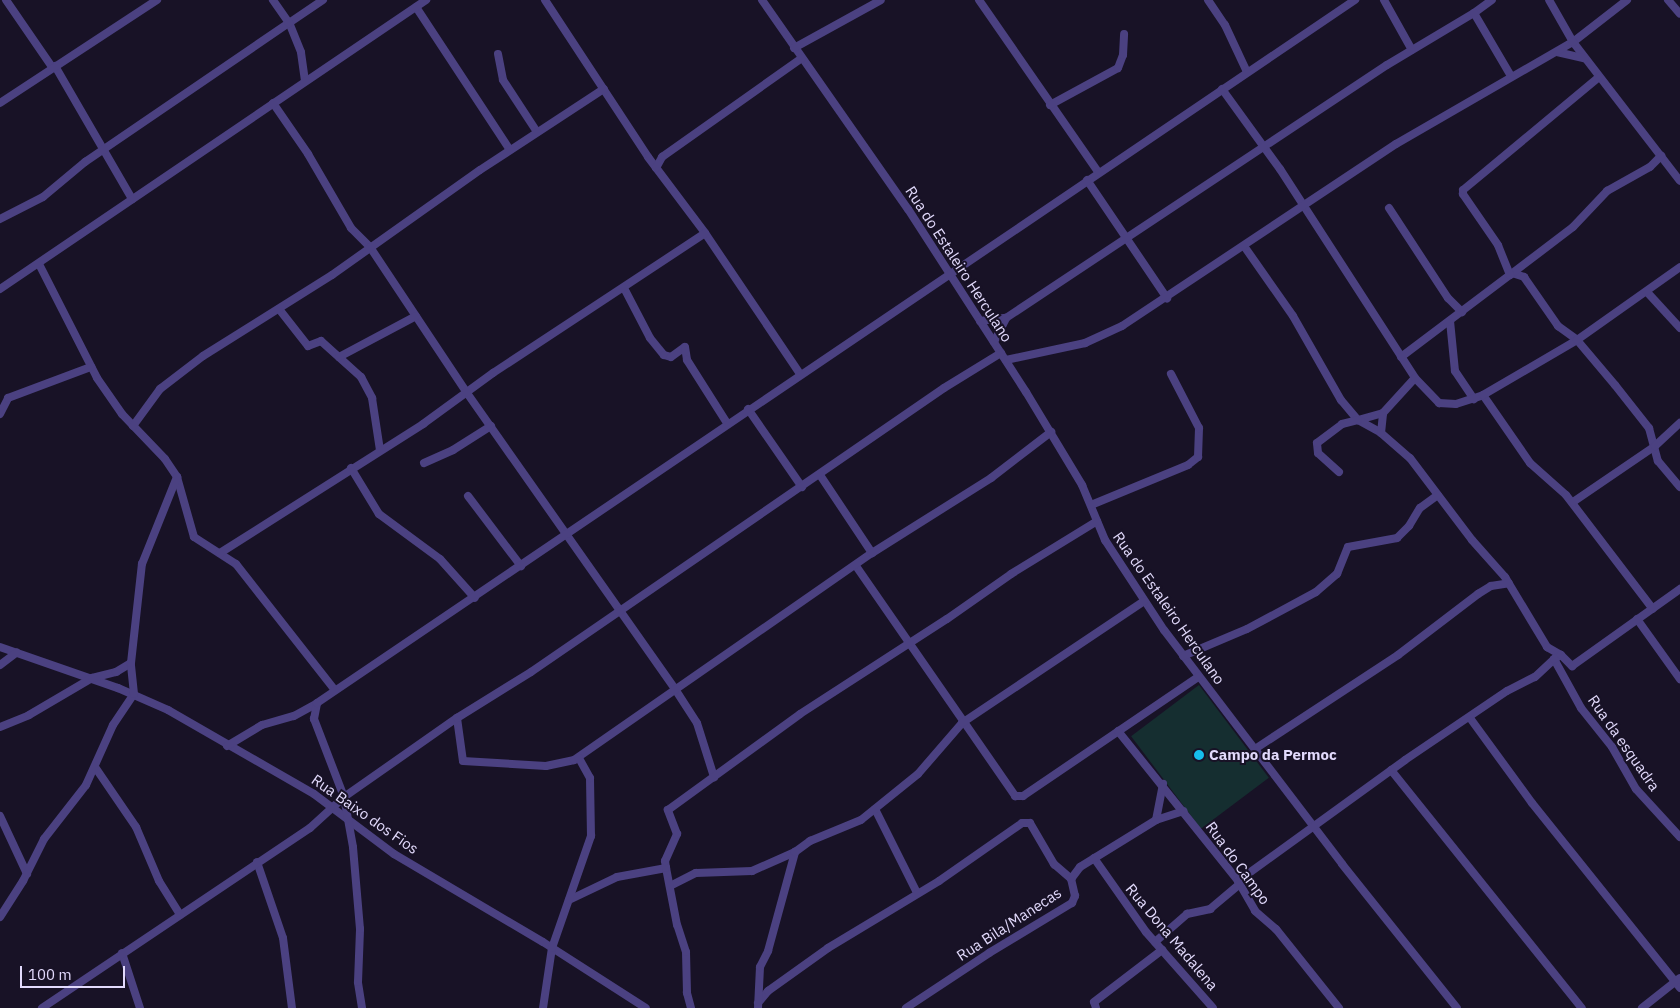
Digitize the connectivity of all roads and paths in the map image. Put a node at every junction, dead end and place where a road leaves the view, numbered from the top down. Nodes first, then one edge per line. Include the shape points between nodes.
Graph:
1 (6, 0) edge
2 (157, 0) edge
3 (272, 0) edge
4 (324, 0) edge
5 (426, 0) edge
6 (545, 0) edge
7 (762, 0) edge
8 (881, 0) edge
9 (979, 0) edge
10 (1208, 0) edge
11 (1355, 0) edge
12 (1384, 0) edge
13 (1492, 0) edge
14 (1549, 0) edge
15 (1627, 0) edge
16 (1668, 0) edge
17 (416, 7) junction
18 (1474, 13) junction
19 (1680, 14) edge
20 (289, 23) junction
21 (1124, 34) dead end
22 (1573, 42) junction
23 (794, 48) junction
24 (1412, 50) junction
25 (1557, 52) junction
26 (498, 54) dead end
27 (802, 58) junction
28 (1584, 58) junction
29 (54, 66) junction
30 (1246, 72) junction
31 (1511, 76) junction
32 (1599, 77) junction
33 (304, 81) junction
34 (604, 89) junction
35 (1222, 89) junction
36 (0, 103) edge
37 (273, 103) junction
38 (1050, 105) junction
39 (537, 132) junction
40 (1265, 146) junction
41 (105, 148) junction
42 (510, 150) junction
43 (1661, 156) junction
44 (648, 157) junction
45 (662, 157) junction
46 (656, 168) junction
47 (1098, 172) junction
48 (1087, 180) junction
49 (1680, 181) edge
50 (132, 199) junction
51 (1304, 206) junction
52 (1389, 208) dead end
53 (0, 219) edge
54 (705, 233) junction
55 (1127, 239) junction
56 (1244, 246) junction
57 (370, 247) junction
58 (1525, 262) junction
59 (39, 264) junction
60 (1680, 267) edge
61 (950, 272) junction
62 (1513, 272) junction
63 (1524, 277) junction
64 (624, 288) junction
65 (0, 289) edge
66 (1647, 292) junction
67 (1167, 298) junction
68 (279, 309) junction
69 (1462, 312) junction
70 (416, 316) junction
71 (1006, 318) junction
72 (980, 321) junction
73 (1450, 321) junction
74 (1680, 328) edge
75 (1576, 340) junction
76 (994, 342) junction
77 (1004, 357) junction
78 (1401, 357) junction
79 (339, 358) junction
80 (91, 367) junction
81 (800, 374) junction
82 (1171, 374) dead end
83 (1415, 378) junction
84 (467, 393) junction
85 (1483, 395) junction
86 (1474, 398) junction
87 (748, 409) junction
88 (1383, 413) junction
89 (0, 414) edge
90 (1358, 420) junction
91 (727, 423) junction
92 (1680, 423) edge
93 (133, 426) junction
94 (491, 426) junction
95 (1051, 432) junction
96 (1381, 433) junction
97 (1655, 446) junction
98 (380, 450) junction
99 (424, 463) dead end
100 (351, 468) junction
101 (1339, 472) dead end
102 (820, 475) junction
103 (177, 477) junction
104 (802, 487) junction
105 (1680, 487) edge
106 (1438, 495) junction
107 (468, 496) dead end
108 (1573, 502) junction
109 (1090, 505) junction
110 (1097, 521) junction
111 (568, 535) junction
112 (220, 553) junction
113 (872, 553) junction
114 (521, 566) junction
115 (856, 566) junction
116 (1509, 584) junction
117 (1680, 589) edge
118 (475, 598) junction
119 (1144, 600) junction
120 (1653, 609) junction
121 (621, 612) junction
122 (1637, 620) junction
123 (910, 642) junction
124 (0, 647) edge
125 (1547, 647) junction
126 (16, 652) junction
127 (1183, 656) junction
128 (1554, 659) junction
129 (131, 663) junction
130 (0, 665) edge
131 (1198, 677) junction
132 (92, 678) junction
133 (1680, 679) edge
134 (334, 689) junction
135 (675, 689) junction
136 (134, 694) junction
137 (317, 703) junction
138 (457, 718) junction
139 (1470, 718) junction
140 (962, 723) junction
141 (0, 727) edge
142 (1118, 731) junction
143 (227, 746) junction
144 (1255, 749) junction
145 (578, 758) junction
146 (94, 767) junction
147 (1392, 770) junction
148 (714, 777) junction
149 (1163, 784) junction
150 (344, 797) junction
151 (334, 809) junction
152 (875, 809) junction
153 (1184, 812) junction
154 (0, 816) edge
155 (1156, 820) junction
156 (348, 822) junction
157 (1314, 827) junction
158 (1680, 837) edge
159 (795, 852) junction
160 (1094, 858) junction
161 (258, 862) junction
162 (666, 868) junction
163 (27, 874) junction
164 (1071, 879) junction
165 (1239, 882) junction
166 (670, 886) junction
167 (917, 894) junction
168 (569, 900) junction
169 (180, 915) junction
170 (0, 917) edge
171 (1155, 942) junction
172 (552, 948) junction
173 (1162, 950) junction
174 (122, 953) junction
175 (1678, 982) edge
176 (758, 1005) edge
177 (42, 1008) edge
178 (140, 1008) edge
179 (292, 1008) edge
180 (362, 1008) edge
181 (543, 1008) edge
182 (646, 1008) edge
183 (691, 1008) edge
184 (906, 1008) edge
185 (1096, 1008) edge
186 (1213, 1008) edge
187 (1339, 1008) edge
188 (1457, 1008) edge
189 (1582, 1008) edge
190 (1642, 1008) edge

1 - 29 street
2 - 29 street
3 - 20 street
4 - 20 street
5 - 17 street
6 - 34 street
7 - 23 street, Rua do Estaleiro Herculano
8 - 23 street
9 - 38 street
10 - 30 street via 1225,25
11 - 30 street
12 - 24 street
13 - 18 street
14 - 22 street
15 - 22 street
16 - 19 street
17 - 33 street
17 - 42 street
18 - 24 street
18 - 31 street
20 - 33 street via 302,52
20 - 41 street
21 - 38 street via 1123,55 1118,68
22 - 25 street
22 - 28 street
23 - 27 street, Rua do Estaleiro Herculano
24 - 40 street
25 - 28 street
25 - 31 street
26 - 39 street via 503,80
27 - 45 street
27 - 61 street, Rua do Estaleiro Herculano
28 - 32 street
29 - 36 street
29 - 41 street
30 - 35 street
31 - 51 street via 1396,144
32 - 43 street
32 - 62 street via 1463,190
33 - 37 street
34 - 39 street
34 - 44 street
35 - 40 street
35 - 47 street
37 - 50 street
37 - 57 street via 308,154 351,228
38 - 47 street
39 - 42 street
40 - 51 street
40 - 55 street
41 - 50 street
41 - 53 street via 42,197
42 - 57 street
43 - 49 street
43 - 58 street via 1650,167 1607,191 1566,233
44 - 45 street
44 - 46 street
45 - 46 street
46 - 54 street
47 - 48 street
48 - 55 street
48 - 61 street
50 - 59 street
51 - 56 street
51 - 78 street
52 - 69 street via 1448,298
54 - 64 street
54 - 81 street
55 - 67 street
55 - 71 street
56 - 67 street
56 - 90 street via 1293,316 1341,400
57 - 68 street
57 - 70 street
58 - 62 street
58 - 63 street
59 - 65 street
59 - 80 street
60 - 66 street
61 - 72 street, Rua do Estaleiro Herculano
61 - 81 street
62 - 63 street
62 - 69 street
63 - 75 street via 1558,326
64 - 84 street
64 - 91 street via 650,338 664,355 671,357 685,347 687,360
66 - 74 street
66 - 75 street
67 - 77 street via 1105,336
68 - 79 street via 308,346 319,340
68 - 93 street via 230,338 167,383 146,404
69 - 73 street
70 - 79 street
70 - 84 street
71 - 72 street
71 - 76 street
72 - 76 street, Rua do Estaleiro Herculano
73 - 78 street
73 - 86 street via 1455,371
75 - 85 street
75 - 97 street via 1650,428
76 - 77 street, Rua do Estaleiro Herculano
77 - 95 street, Rua do Estaleiro Herculano
77 - 102 street via 944,388
78 - 83 street
79 - 98 street via 361,377 372,398
80 - 89 street via 8,398
80 - 93 street
81 - 87 street
82 - 109 street via 1199,428 1198,457 1188,465
83 - 86 street via 1439,403 1456,404
83 - 88 street
84 - 94 street
84 - 98 street
85 - 86 street
85 - 108 street via 1530,462
87 - 91 street
87 - 104 street
88 - 90 street
88 - 96 street
90 - 96 street
90 - 101 street via 1342,424 1316,443 1318,453
91 - 111 street
92 - 97 street
93 - 103 street via 165,459
94 - 99 street via 454,450
94 - 111 street
95 - 109 street, Rua do Estaleiro Herculano
95 - 113 street via 990,478
96 - 106 street via 1410,458
97 - 105 street via 1658,461
97 - 108 street
98 - 100 street
100 - 112 street
100 - 118 street via 379,514 440,559
102 - 104 street
102 - 113 street
103 - 112 street via 194,537
103 - 129 street via 142,564
104 - 121 street via 715,544
106 - 116 street
106 - 127 street via 1420,508 1397,538 1348,547 1337,574 1307,598 1247,629
107 - 114 street
108 - 120 street
109 - 110 street, Rua do Estaleiro Herculano
110 - 119 street, Rua do Estaleiro Herculano via 1105,540
110 - 123 street
111 - 114 street
111 - 121 street
112 - 134 street via 236,564
113 - 115 street
114 - 118 street
115 - 123 street
115 - 135 street
116 - 125 street
116 - 144 street via 1487,588 1398,655
117 - 120 street
118 - 134 street
119 - 127 street, Rua do Estaleiro Herculano
119 - 140 street
120 - 122 street
121 - 135 street
121 - 138 street
122 - 128 street via 1572,666
122 - 133 street
123 - 140 street
123 - 148 street via 800,714
124 - 126 street, Rua Baixo dos Fios
125 - 128 street
125 - 128 street
126 - 130 street
126 - 132 street, Rua Baixo dos Fios
127 - 131 street, Rua do Estaleiro Herculano
128 - 139 street via 1535,677 1507,691
128 - 158 street, Rua da esquadra via 1581,708 1612,747 1636,790
129 - 132 street via 116,672
129 - 136 street
131 - 142 street
131 - 144 street, Rua do Estaleiro Herculano
132 - 136 street, Rua Baixo dos Fios
132 - 141 street via 29,715
134 - 137 street
135 - 145 street
135 - 148 street via 696,723
136 - 143 street, Rua Baixo dos Fios via 168,710
136 - 146 street via 113,725
137 - 143 street via 294,716 262,725
137 - 150 street via 314,719
138 - 145 street via 463,761 546,766
138 - 150 street
139 - 147 street
139 - 175 street via 1532,803
140 - 142 street via 1008,788 1019,797
140 - 152 street via 918,774
142 - 149 street, Rua do Campo
143 - 151 street, Rua Baixo dos Fios via 314,794
144 - 157 street, Rua do Estaleiro Herculano
145 - 168 street via 590,778 591,831
146 - 163 street via 86,785 44,839
146 - 169 street via 136,827 158,882
147 - 157 street
147 - 189 street
148 - 162 street via 668,810 677,834
149 - 153 street, Rua do Campo
149 - 155 street
150 - 151 street
150 - 156 street
151 - 156 street, Rua Baixo dos Fios
151 - 161 street
152 - 159 street via 854,825 810,841
152 - 167 street
153 - 155 street, Rua Bila/Manecas
153 - 165 street, Rua do Campo
154 - 163 street
155 - 160 street, Rua Bila/Manecas
156 - 172 street, Rua Baixo dos Fios via 456,893
156 - 180 street via 356,878 358,982
157 - 165 street
157 - 188 street, Rua do Estaleiro Herculano
159 - 166 street via 752,871 696,873
159 - 176 street via 768,951 760,967
160 - 164 street, Rua Bila/Manecas via 1080,867
160 - 171 street, Rua Dona Madalena
161 - 169 street
161 - 179 street via 284,938
162 - 166 street
162 - 168 street via 617,877
163 - 170 street
164 - 167 street via 1054,864 1026,822
164 - 184 street, Rua Bila/Manecas via 1075,896 1072,903 989,952
165 - 171 street via 1210,909 1186,914
165 - 187 street, Rua do Campo via 1254,911 1276,929
166 - 183 street via 686,952 687,993
167 - 176 street via 828,948 768,991
168 - 172 street
169 - 174 street
171 - 173 street, Rua Dona Madalena
172 - 181 street
172 - 182 street, Rua Baixo dos Fios
173 - 185 street via 1098,999 1094,1004
173 - 186 street, Rua Dona Madalena
174 - 177 street
174 - 178 street
175 - 190 street

